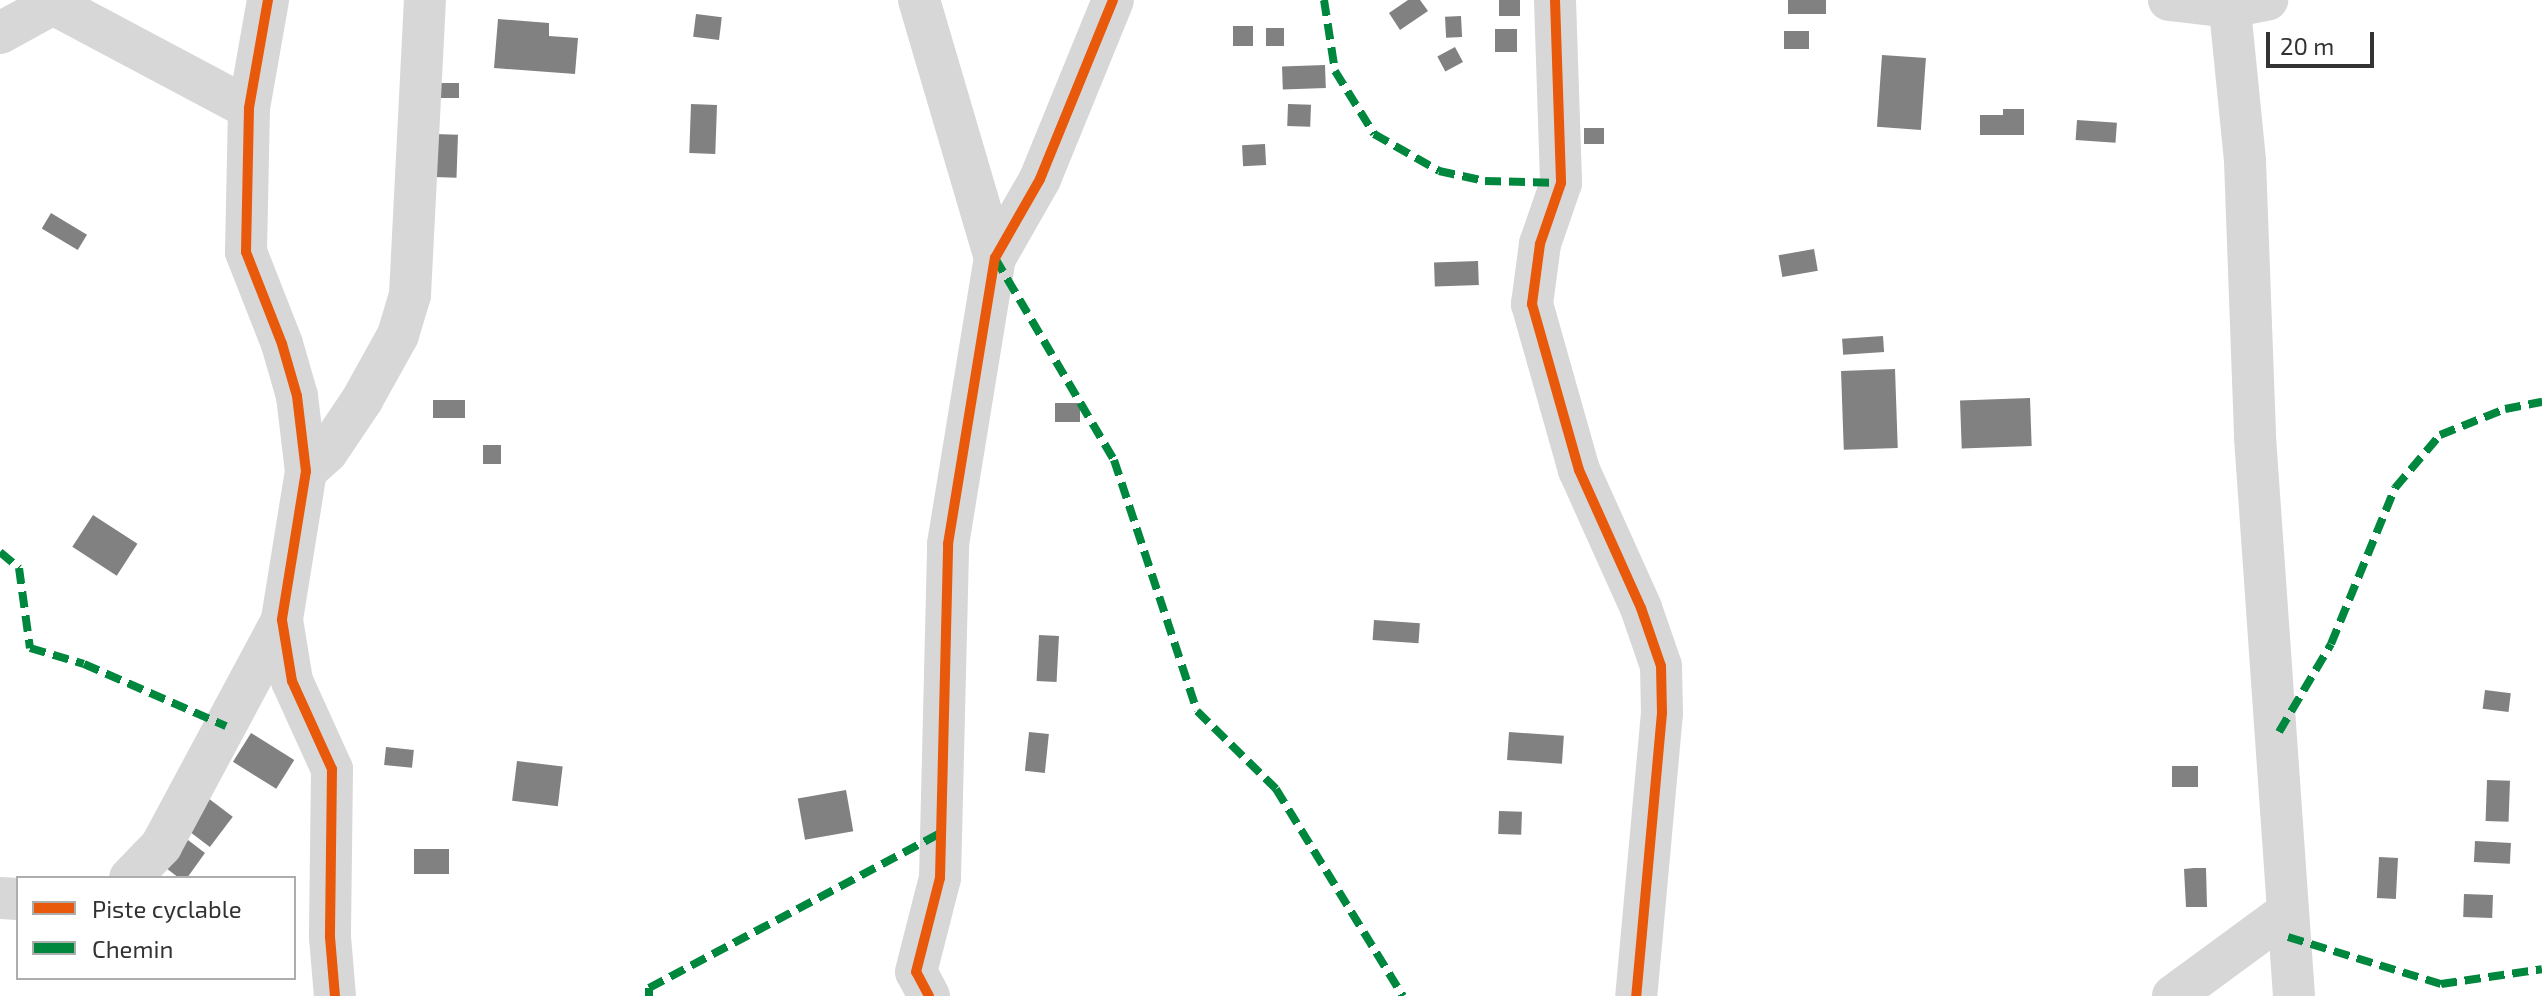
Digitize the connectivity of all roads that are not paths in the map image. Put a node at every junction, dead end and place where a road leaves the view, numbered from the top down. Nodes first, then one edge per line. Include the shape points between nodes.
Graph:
1 (268, 0) edge
2 (425, 0) edge
3 (919, 0) edge
4 (1113, 0) edge
5 (1555, 0) edge
6 (2169, 0) edge
7 (55, 2) edge
8 (2242, 2) edge
9 (0, 33) edge
10 (249, 108) junction
11 (995, 258) junction
12 (306, 471) junction
13 (282, 620) junction
14 (132, 876) edge
15 (2286, 913) junction
16 (312, 918) edge
17 (335, 996) edge
18 (929, 996) edge
19 (1636, 996) edge
20 (2173, 996) edge
21 (2294, 996) edge

1 - 10 street
2 - 12 street via 410,295 398,335 362,400 327,452
3 - 11 street
4 - 11 street via 1040,179
5 - 19 street via 1561,183 1537,255 1532,304 1579,470 1661,666 1662,713
6 - 8 street
7 - 9 street
7 - 10 street
8 - 15 street via 2255,437 2279,732
10 - 12 street via 246,252 286,357
11 - 18 street via 948,544 940,878 916,972
12 - 13 street
13 - 14 street via 161,846
13 - 16 street via 292,681 332,769
15 - 20 street
15 - 21 street
16 - 17 street

